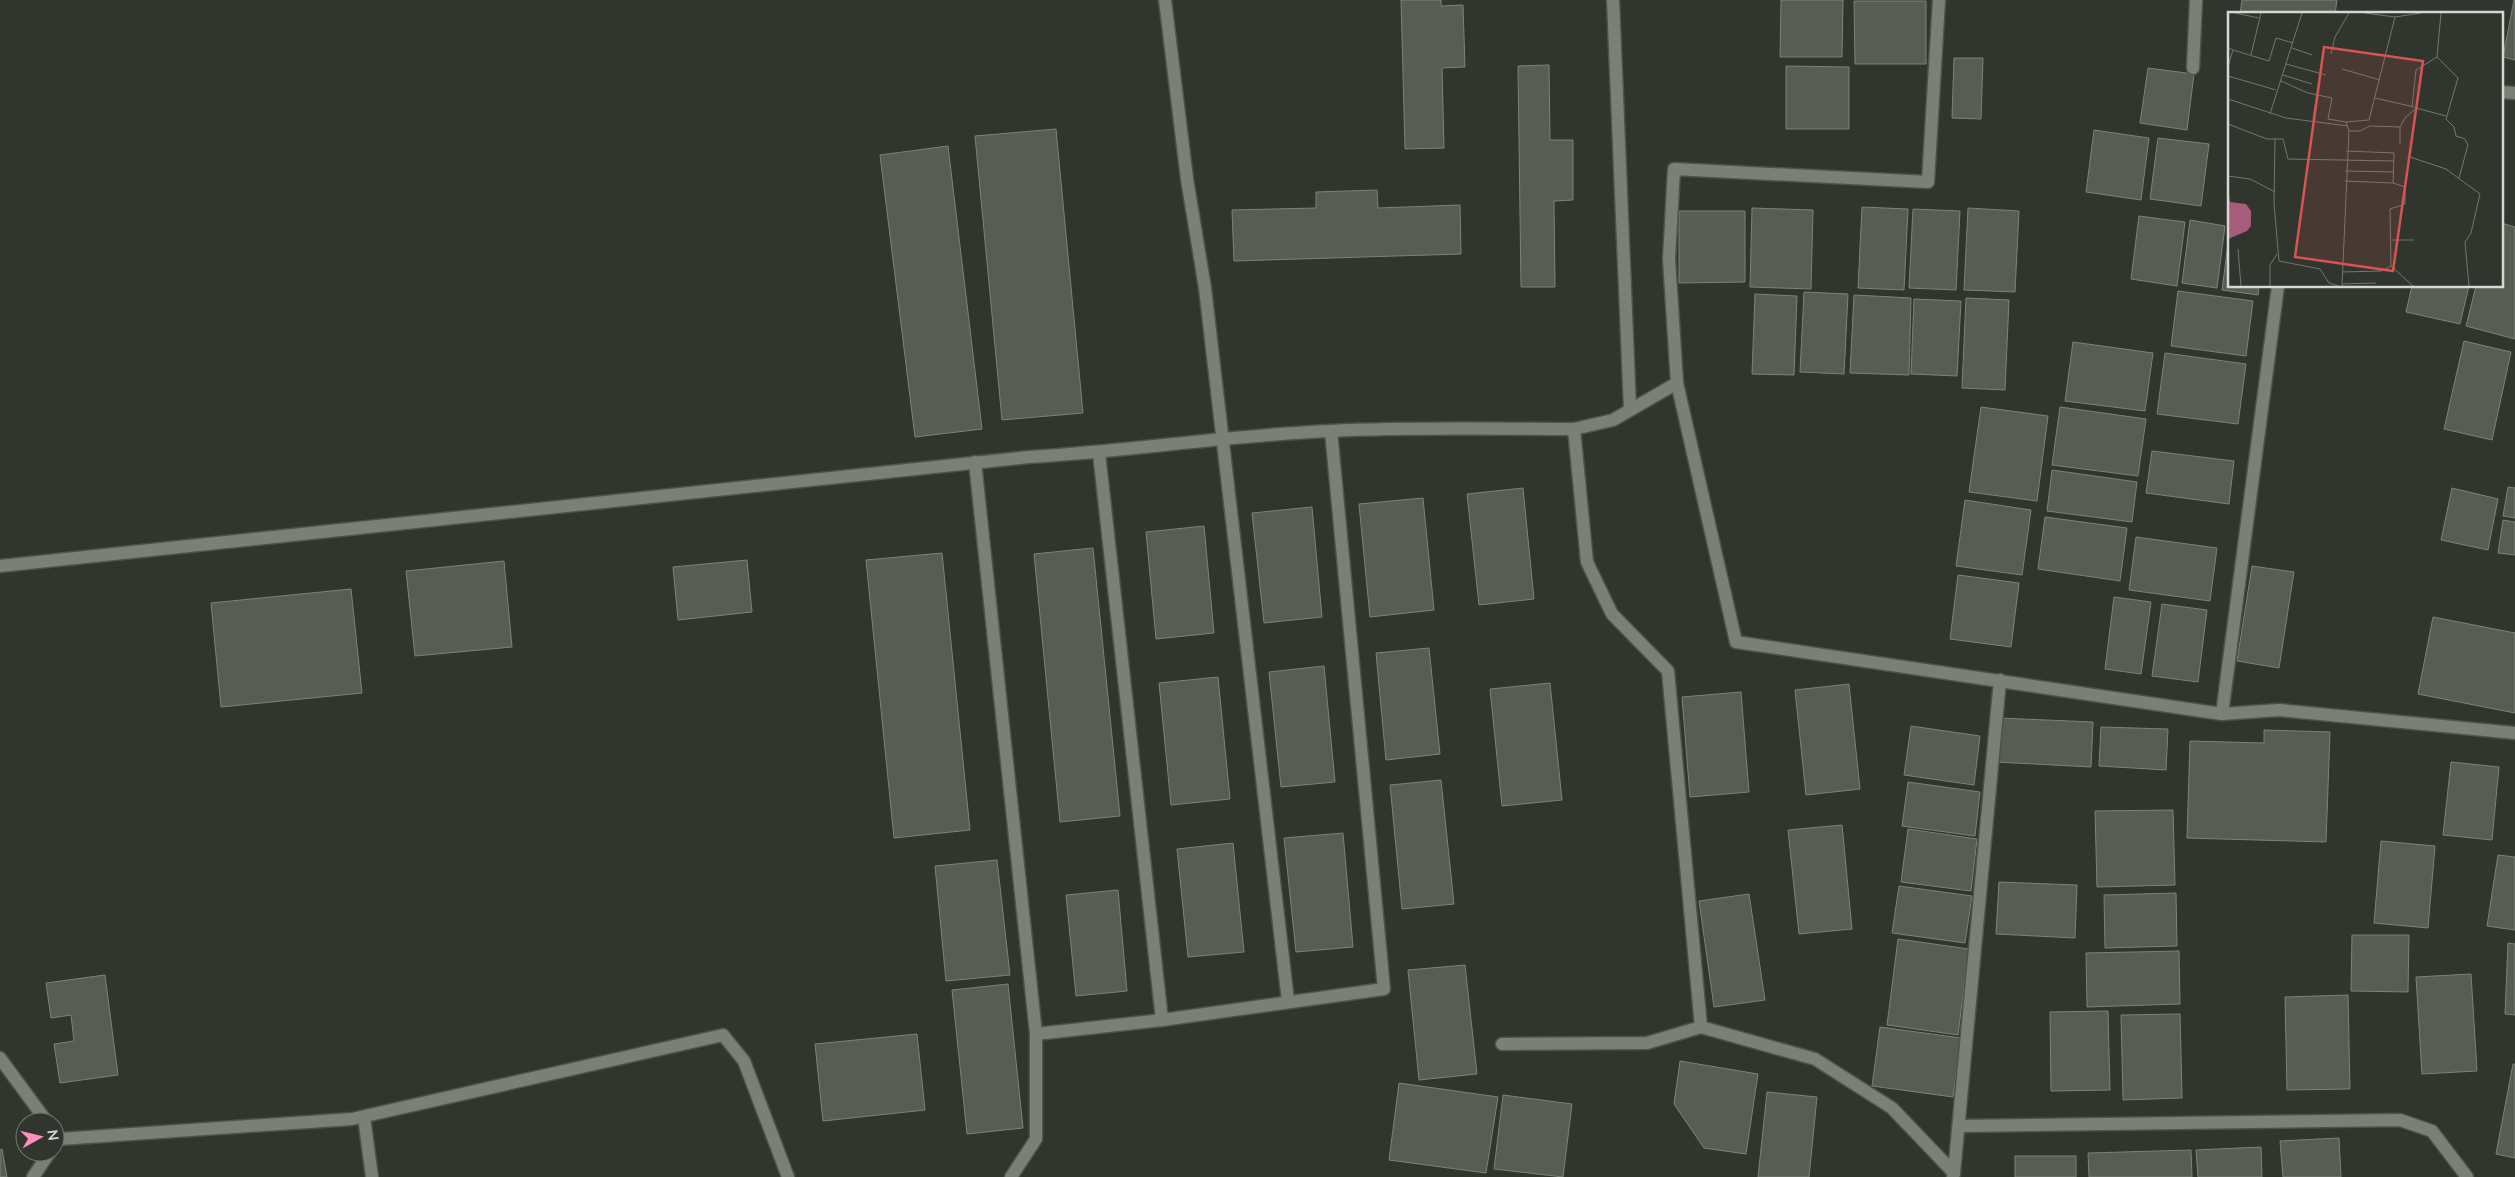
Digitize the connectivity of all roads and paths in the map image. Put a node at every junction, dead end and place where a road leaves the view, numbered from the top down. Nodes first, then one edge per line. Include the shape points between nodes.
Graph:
1 (1165, 0) edge
2 (1613, 0) edge
3 (1939, 0) edge
4 (2196, 0) edge
5 (2193, 68) dead end
6 (2502, 92) edge
7 (2515, 93) edge
8 (2278, 288) edge
9 (1677, 383) junction
10 (1630, 409) junction
11 (1574, 429) junction
12 (1331, 431) junction
13 (1222, 440) junction
14 (1098, 453) junction
15 (975, 462) junction
16 (0, 566) edge
17 (2000, 680) junction
18 (2222, 714) junction
19 (2515, 733) edge
20 (1288, 1001) junction
21 (1162, 1020) junction
22 (1701, 1027) junction
23 (1036, 1034) junction
24 (1502, 1044) dead end
25 (0, 1058) edge
26 (40, 1112) edge
27 (364, 1117) junction
28 (1959, 1126) junction
29 (65, 1138) edge
30 (43, 1162) edge
31 (1953, 1175) edge
32 (33, 1177) edge
33 (372, 1177) edge
34 (788, 1177) edge
35 (1011, 1177) edge
36 (2467, 1177) edge

1 - 13 street via 1187,179 1205,288
2 - 10 street
3 - 9 street via 1928,182 1674,169 1669,259
4 - 5 street
6 - 7 street
8 - 18 street
9 - 10 street
9 - 17 street via 1736,642
10 - 11 street via 1613,420
11 - 12 street
11 - 22 street via 1587,562 1612,614 1668,671
12 - 13 street
12 - 20 street via 1384,989
13 - 14 street
13 - 20 street
14 - 15 street
14 - 21 street
15 - 16 street
15 - 23 street
17 - 18 street
17 - 28 street
18 - 19 street via 2279,710
20 - 21 street
21 - 23 street
22 - 24 street via 1647,1043
22 - 31 street via 1815,1059 1892,1108
23 - 35 street via 1036,1139
25 - 26 street
27 - 29 street
27 - 33 street
27 - 34 street via 722,1035 744,1061
28 - 31 street
28 - 36 street via 2400,1120 2432,1131
30 - 32 street

